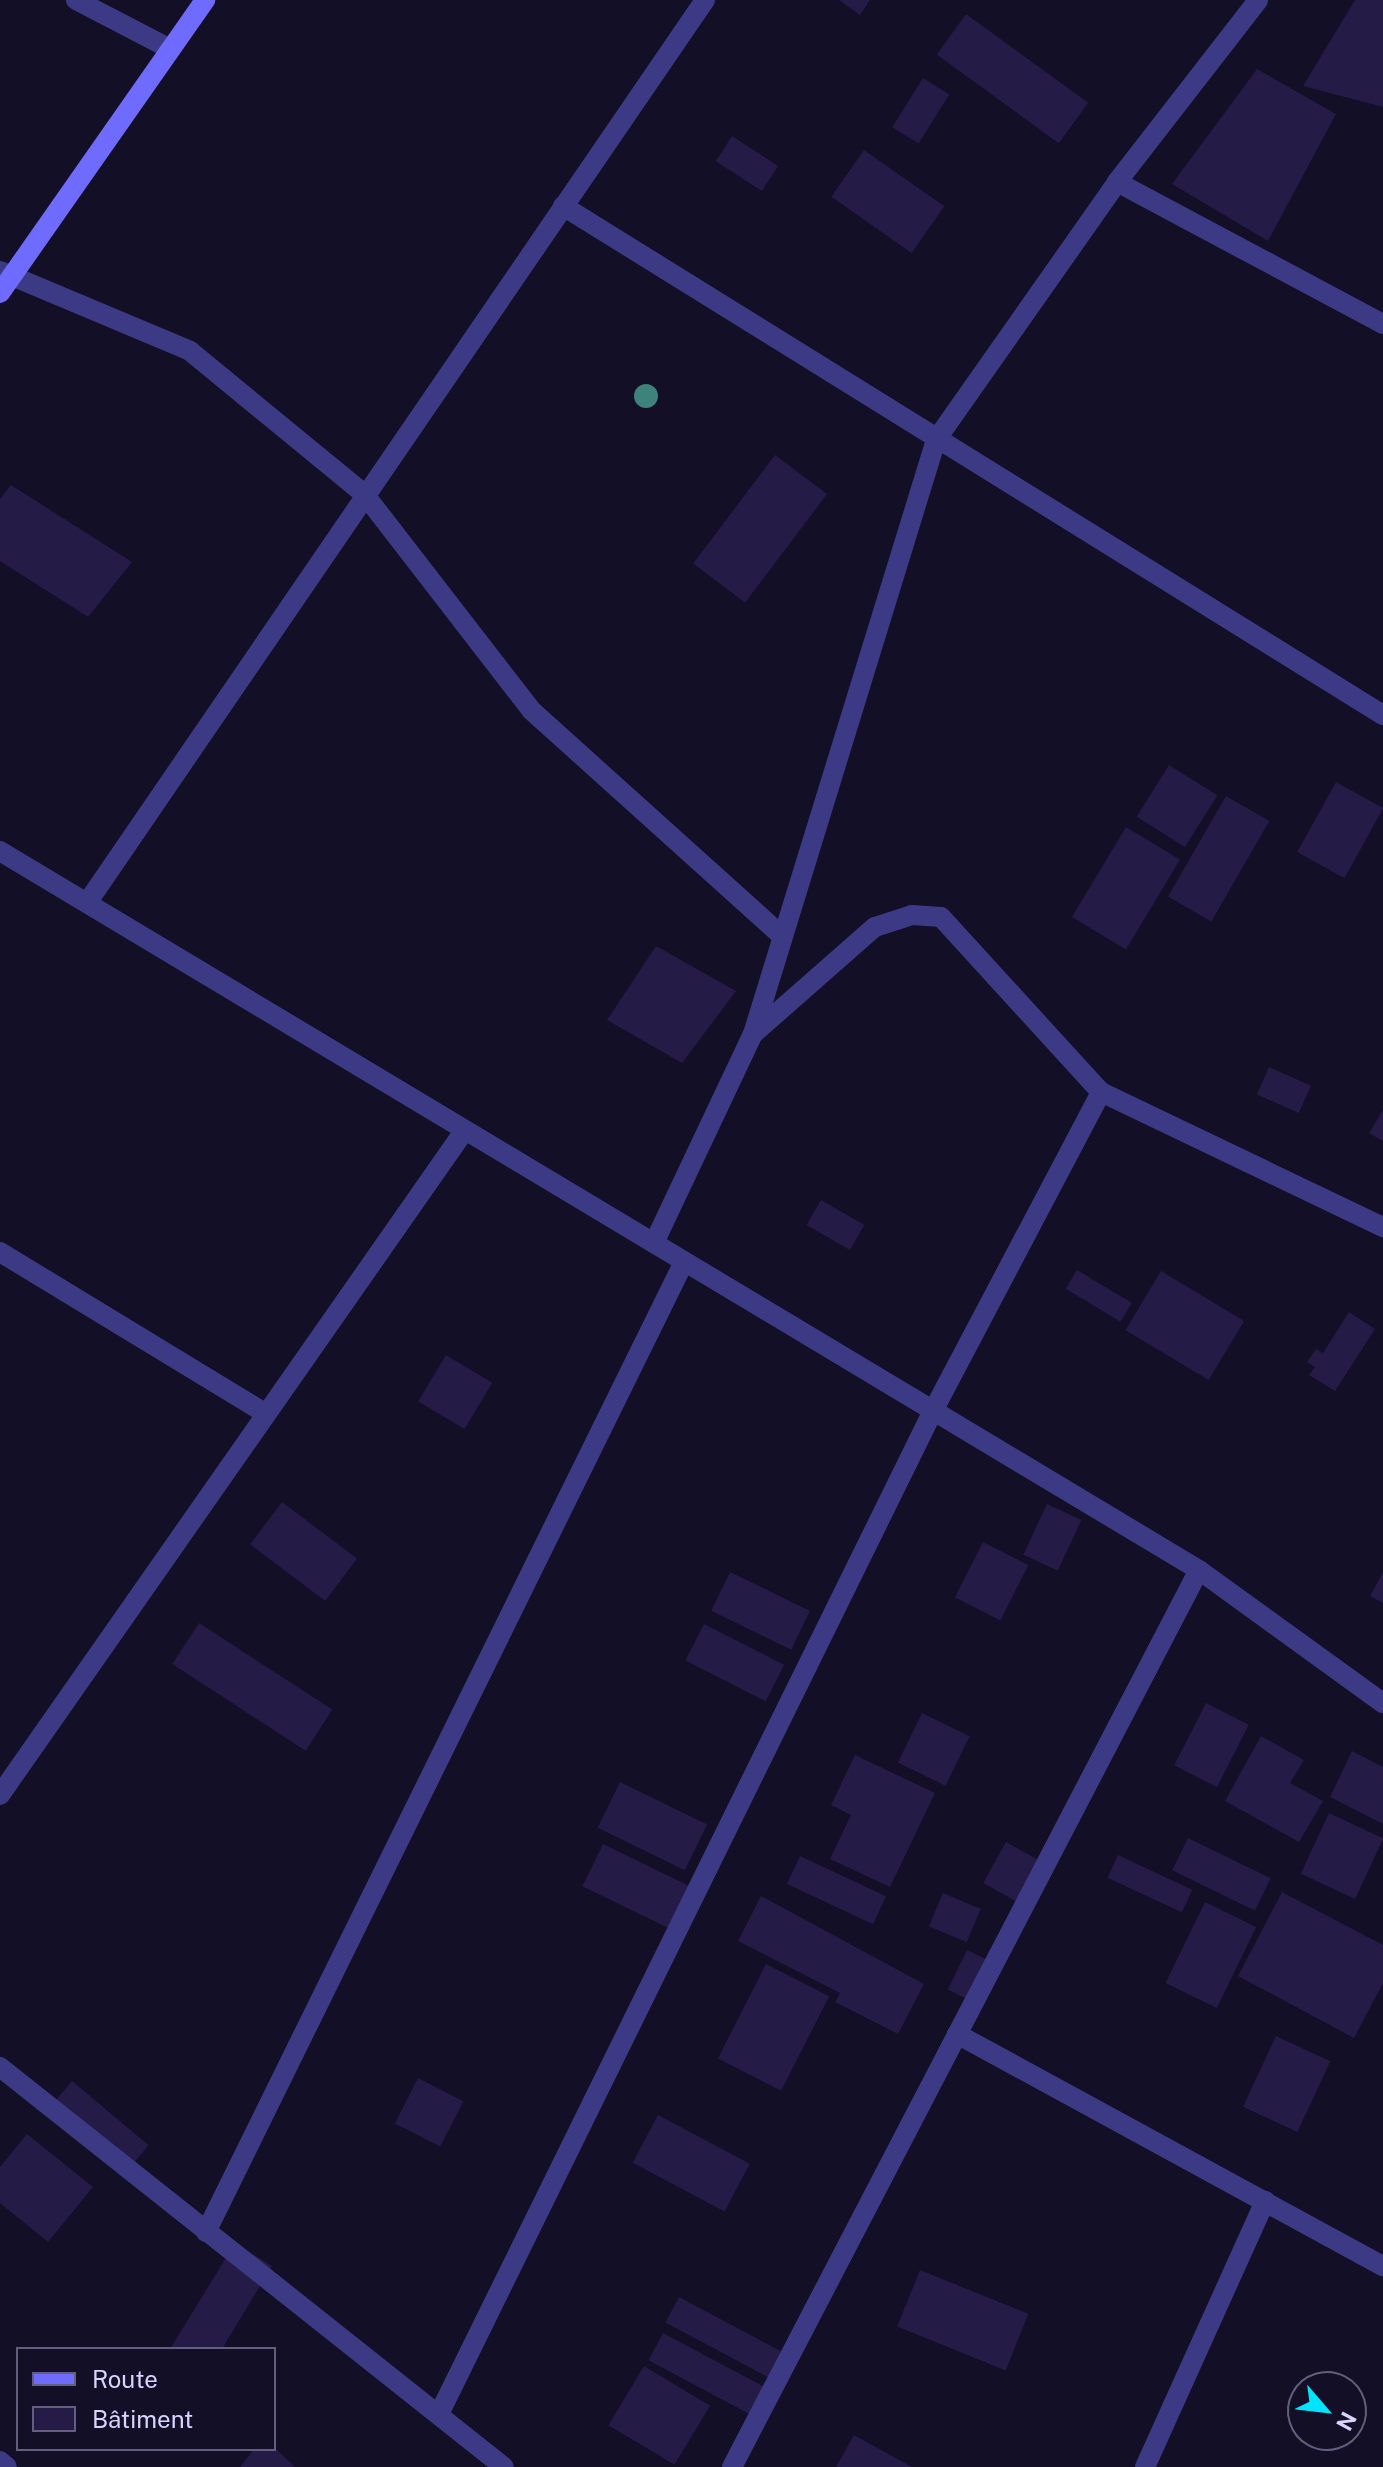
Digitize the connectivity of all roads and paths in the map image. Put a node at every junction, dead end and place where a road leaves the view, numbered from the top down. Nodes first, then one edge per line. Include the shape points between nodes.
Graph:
1 (76, 0) edge
2 (205, 0) edge
3 (705, 0) edge
4 (1258, 0) edge
5 (170, 49) junction
6 (1117, 182) junction
7 (563, 206) junction
8 (4, 280) edge
9 (1383, 324) edge
10 (936, 440) junction
11 (365, 495) junction
12 (1383, 715) edge
13 (0, 851) edge
14 (87, 903) junction
15 (781, 935) junction
16 (753, 1034) junction
17 (1101, 1092) junction
18 (465, 1130) junction
19 (1383, 1227) edge
20 (654, 1243) junction
21 (0, 1252) edge
22 (684, 1262) junction
23 (262, 1411) junction
24 (933, 1411) junction
25 (1199, 1570) junction
26 (1383, 1703) edge
27 (0, 1795) edge
28 (957, 2034) junction
29 (0, 2067) edge
30 (1265, 2201) junction
31 (206, 2232) junction
32 (1383, 2266) edge
33 (439, 2414) junction
34 (0, 2461) edge
35 (7, 2467) edge
36 (504, 2467) edge
37 (732, 2467) edge
38 (1145, 2467) edge

1 - 5 street
2 - 5 street
3 - 7 street
4 - 6 street
5 - 8 street
6 - 9 street
6 - 10 street
7 - 10 street
7 - 11 street
8 - 11 street via 190,351
10 - 12 street
10 - 15 street
11 - 14 street
11 - 15 street via 531,710
13 - 14 street
14 - 18 street
15 - 16 street
16 - 17 street via 875,927 912,915 941,917
16 - 20 street
17 - 19 street
17 - 24 street
18 - 20 street
18 - 23 street
20 - 22 street
21 - 23 street
22 - 24 street
22 - 31 street
23 - 27 street
24 - 25 street
24 - 33 street
25 - 26 street
25 - 28 street
28 - 30 street
28 - 37 street
29 - 31 street
30 - 32 street
30 - 38 street
31 - 33 street
33 - 36 street
34 - 35 street

